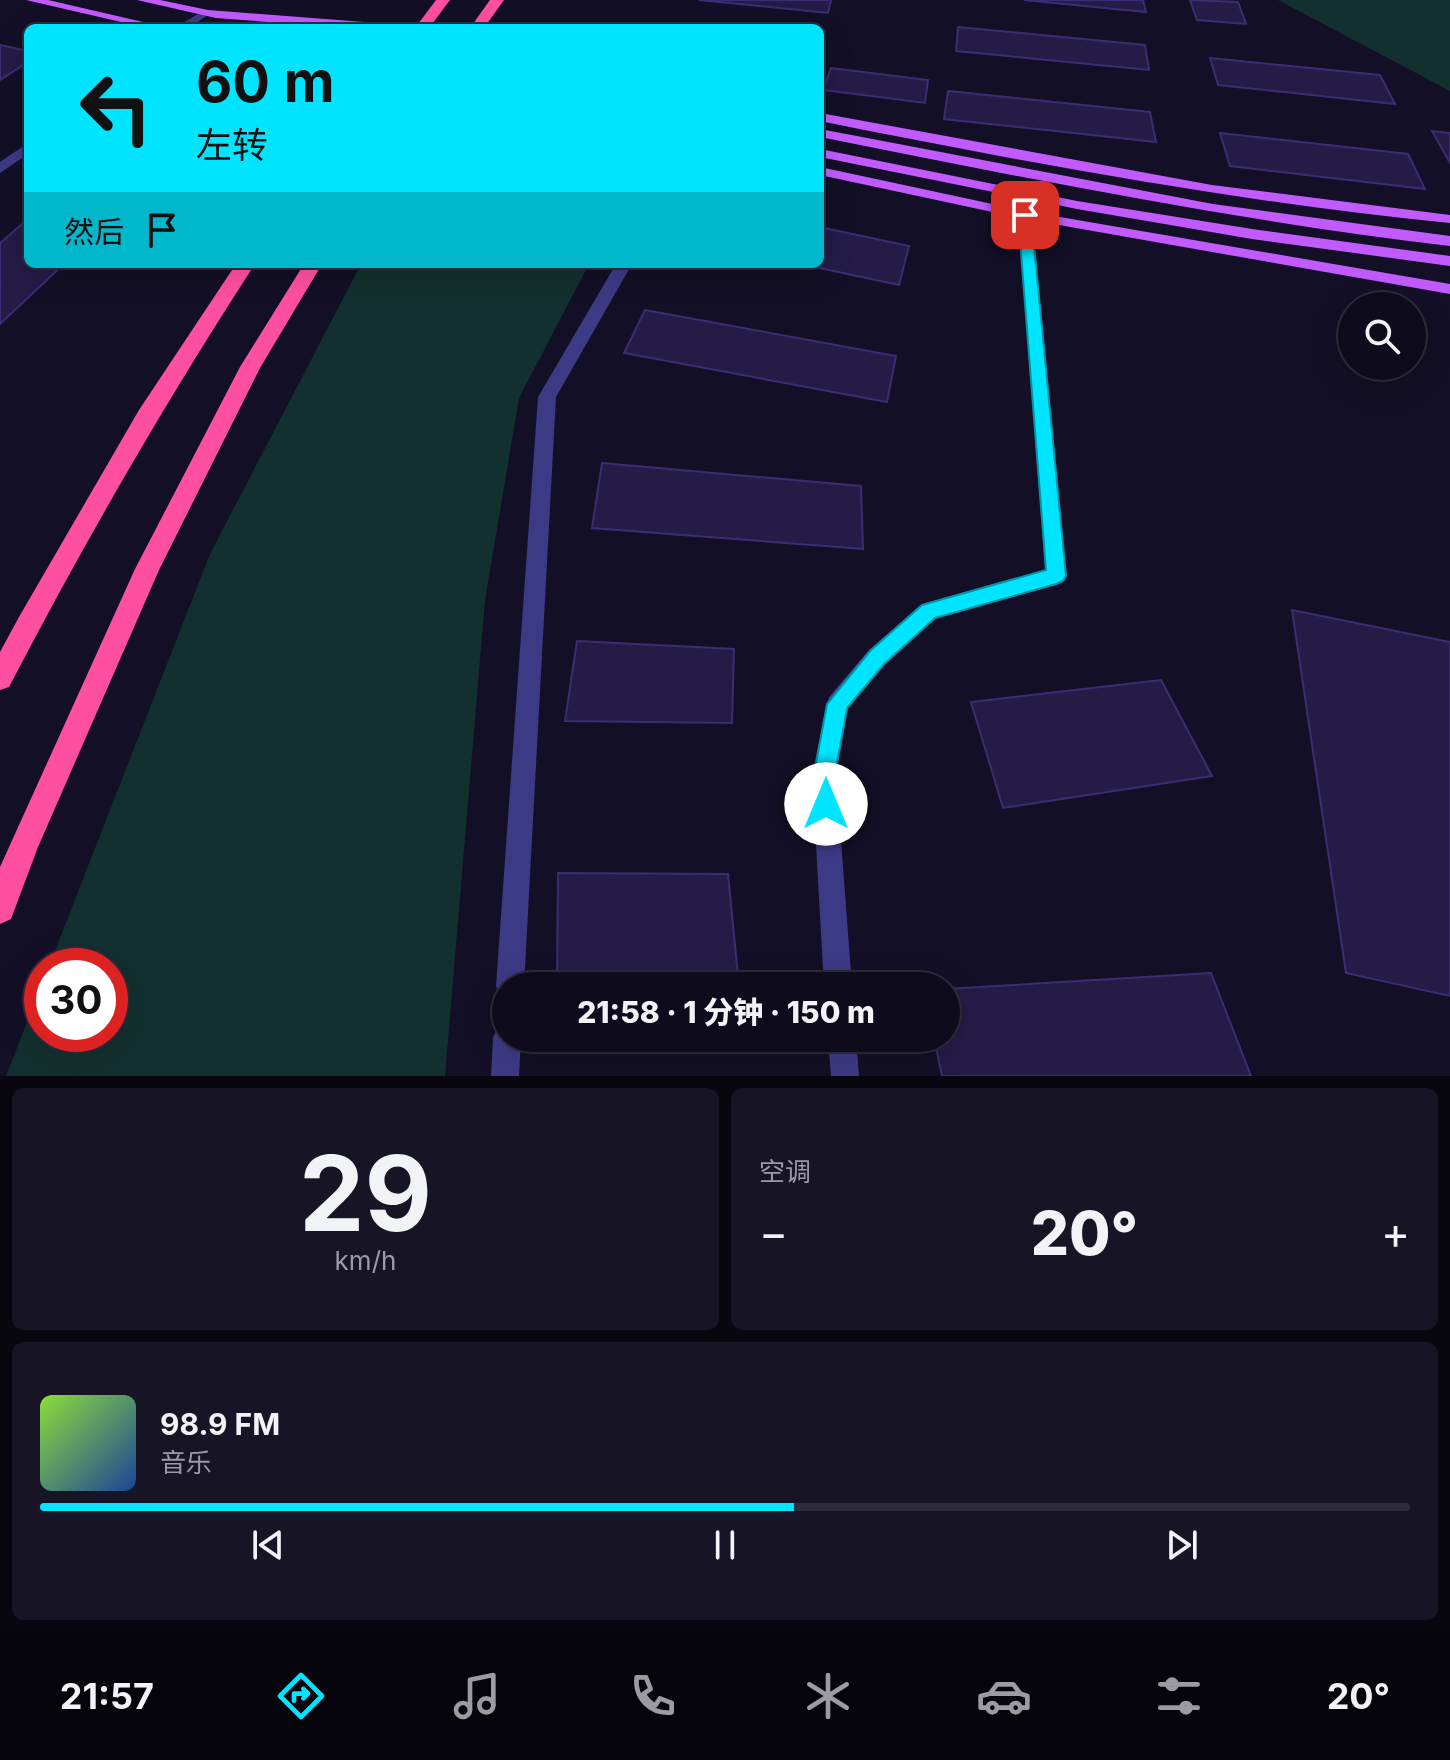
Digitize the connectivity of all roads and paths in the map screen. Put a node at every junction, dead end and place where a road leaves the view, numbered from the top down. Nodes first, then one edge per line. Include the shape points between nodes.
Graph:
1 (32, 0) edge
2 (143, 0) edge
3 (443, 0) edge
4 (497, 0) edge
5 (204, 13) junction
6 (144, 24) edge
7 (187, 24) edge
8 (261, 24) edge
9 (340, 24) edge
10 (425, 24) edge
11 (480, 24) edge
12 (824, 118) edge
13 (824, 134) edge
14 (24, 150) edge
15 (824, 154) edge
16 (0, 169) edge
17 (824, 172) edge
18 (1025, 215) junction
19 (1450, 219) edge
20 (1450, 241) edge
21 (1450, 261) edge
22 (243, 268) edge
23 (311, 268) edge
24 (622, 268) edge
25 (1450, 289) edge
26 (0, 678) edge
27 (0, 908) edge
28 (511, 972) edge
29 (837, 972) edge
30 (506, 1052) edge
31 (843, 1052) edge
32 (505, 1076) edge
33 (845, 1076) edge

1 - 6 main road
2 - 5 main road
3 - 10 highway
4 - 11 highway
5 - 7 street
5 - 8 main road
5 - 9 main road
12 - 19 main road via 1074,168
13 - 20 main road via 1135,196 1336,229
14 - 16 street
15 - 21 main road via 1092,208
17 - 18 main road
18 - 25 main road
18 - 29 street via 1056,576 929,611 877,657 837,704 824,774
22 - 26 highway via 184,352 65,553
23 - 27 highway via 250,367 147,569
24 - 28 street via 547,397
30 - 32 street
31 - 33 street

